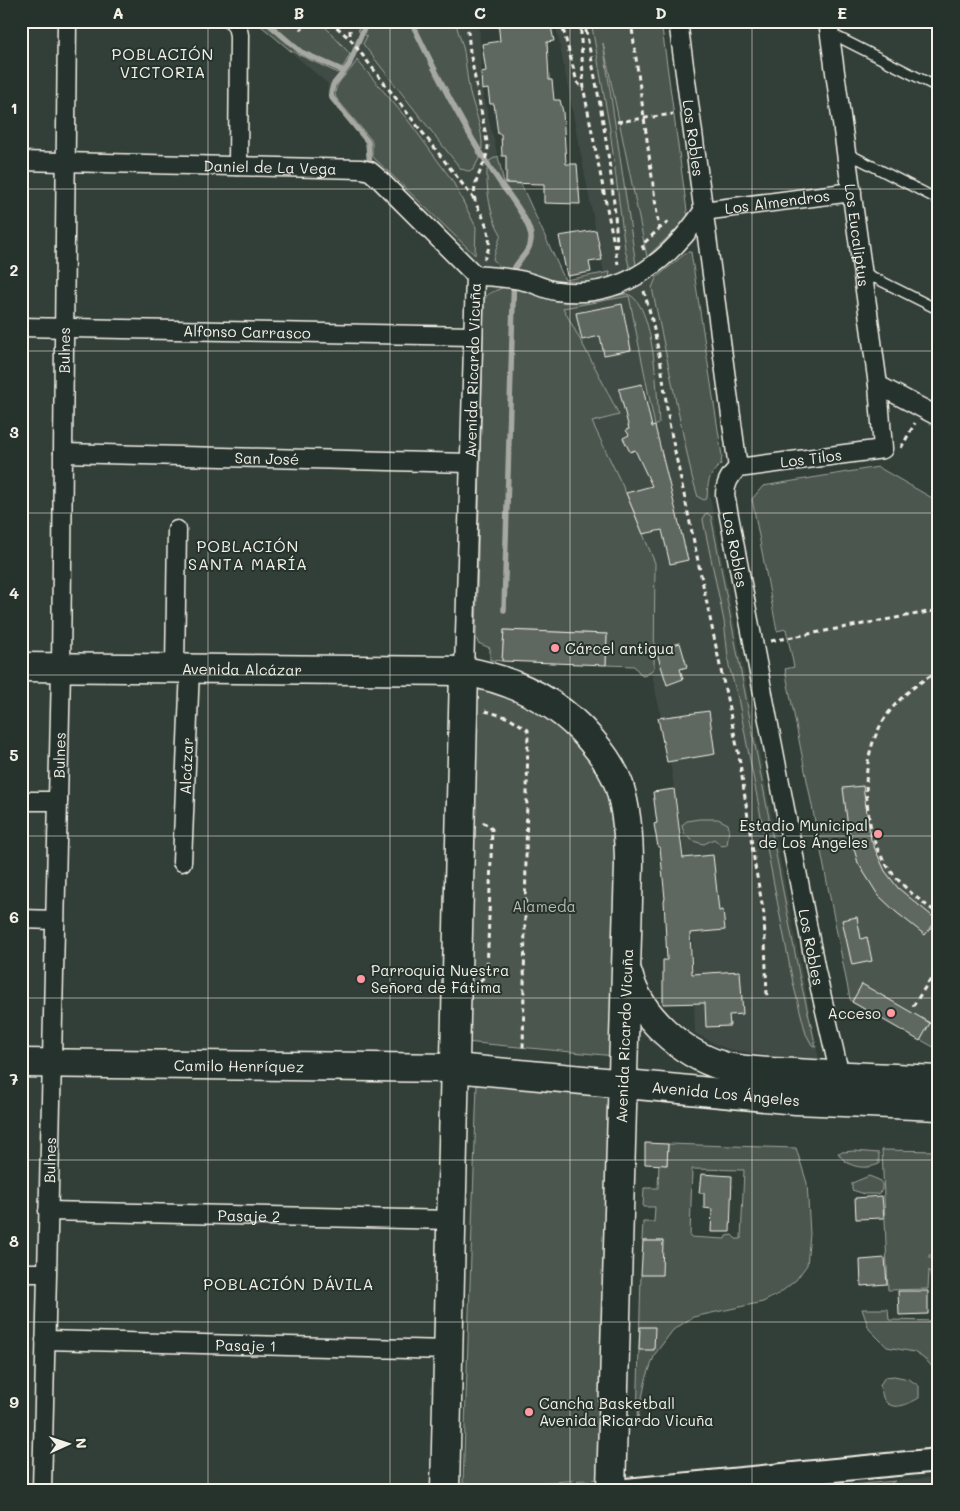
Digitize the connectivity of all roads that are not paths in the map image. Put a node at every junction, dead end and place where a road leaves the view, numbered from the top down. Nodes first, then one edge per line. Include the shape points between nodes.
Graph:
1 (67, 21) edge
2 (233, 21) edge
3 (678, 21) edge
4 (829, 27) edge
5 (939, 88) edge
6 (847, 153) junction
7 (21, 161) edge
8 (66, 162) junction
9 (238, 166) junction
10 (852, 192) junction
11 (939, 200) edge
12 (703, 211) junction
13 (863, 272) junction
14 (474, 275) junction
15 (939, 310) edge
16 (21, 327) edge
17 (64, 328) junction
18 (473, 336) junction
19 (878, 385) junction
20 (939, 417) edge
21 (883, 448) joint
22 (63, 454) junction
23 (469, 463) junction
24 (738, 468) junction
25 (176, 530) dead end
26 (21, 667) edge
27 (61, 668) junction
28 (183, 668) junction
29 (464, 670) junction
30 (21, 801) edge
31 (58, 801) junction
32 (182, 862) dead end
33 (21, 920) edge
34 (55, 920) junction
35 (627, 968) junction
36 (21, 1063) edge
37 (52, 1064) junction
38 (455, 1068) junction
39 (840, 1076) junction
40 (939, 1080) edge
41 (622, 1084) junction
42 (939, 1106) edge
43 (48, 1211) junction
44 (451, 1220) junction
45 (21, 1273) edge
46 (46, 1273) junction
47 (45, 1340) junction
48 (448, 1350) junction
49 (939, 1460) edge
50 (42, 1490) edge
51 (445, 1490) edge
52 (611, 1490) edge
53 (626, 1490) edge

1 - 8 street, Bulnes
2 - 9 street via 239,35
3 - 12 street, Los Robles
4 - 5 lane
4 - 6 street, Los Eucaliptus
6 - 10 street, Los Eucaliptus
6 - 11 lane
7 - 8 street, Daniel de La Vega
8 - 9 street, Daniel de La Vega
8 - 17 street, Bulnes
9 - 14 street, Daniel de La Vega via 370,171
10 - 12 street, Los Almendros
10 - 13 street, Los Eucaliptus
12 - 14 street via 690,230 639,276 622,284 593,292 562,292 514,279
12 - 24 street, Los Robles
13 - 15 lane
13 - 19 street, Los Eucaliptus
14 - 18 street, Avenida Ricardo Vicuña
16 - 17 street, Alfonso Carrasco
17 - 18 street, Alfonso Carrasco
17 - 22 street, Bulnes
18 - 23 street, Avenida Ricardo Vicuña
19 - 20 street
19 - 21 street, Los Eucaliptus
21 - 24 street, Los Tilos
22 - 23 street, San José
22 - 27 street, Bulnes
23 - 29 street, Avenida Ricardo Vicuña
24 - 39 street, Los Robles via 725,487 725,501 816,971
25 - 28 street, Alcázar
26 - 27 main road, Avenida Alcázar
27 - 28 main road, Avenida Alcázar
27 - 31 street, Bulnes
28 - 29 main road, Avenida Alcázar
28 - 32 street, Alcázar
29 - 35 main road, Avenida Ricardo Vicuña via 513,684 554,705 582,730 609,762 619,786 628,834
29 - 38 main road, Avenida Ricardo Vicuña
30 - 31 street
31 - 34 street, Bulnes
33 - 34 street
34 - 37 street, Bulnes
35 - 39 main road, Avenida Los Ángeles via 630,982 655,1022 672,1039 696,1054 740,1069
35 - 41 main road, Avenida Ricardo Vicuña
36 - 37 main road, Camilo Henríquez
37 - 38 main road, Camilo Henríquez
37 - 43 street, Bulnes
38 - 41 main road, Avenida Los Ángeles
38 - 44 main road, Avenida Ricardo Vicuña
39 - 40 main road, Avenida Los Ángeles
41 - 42 main road, Avenida Los Ángeles via 796,1100
41 - 52 main road, Avenida Ricardo Vicuña
43 - 44 street, Pasaje 2
43 - 46 street, Bulnes
44 - 48 main road, Avenida Ricardo Vicuña
45 - 46 street
46 - 47 street, Bulnes
47 - 48 street, Pasaje 1
47 - 50 street, Bulnes
48 - 51 main road, Avenida Ricardo Vicuña
49 - 53 street

